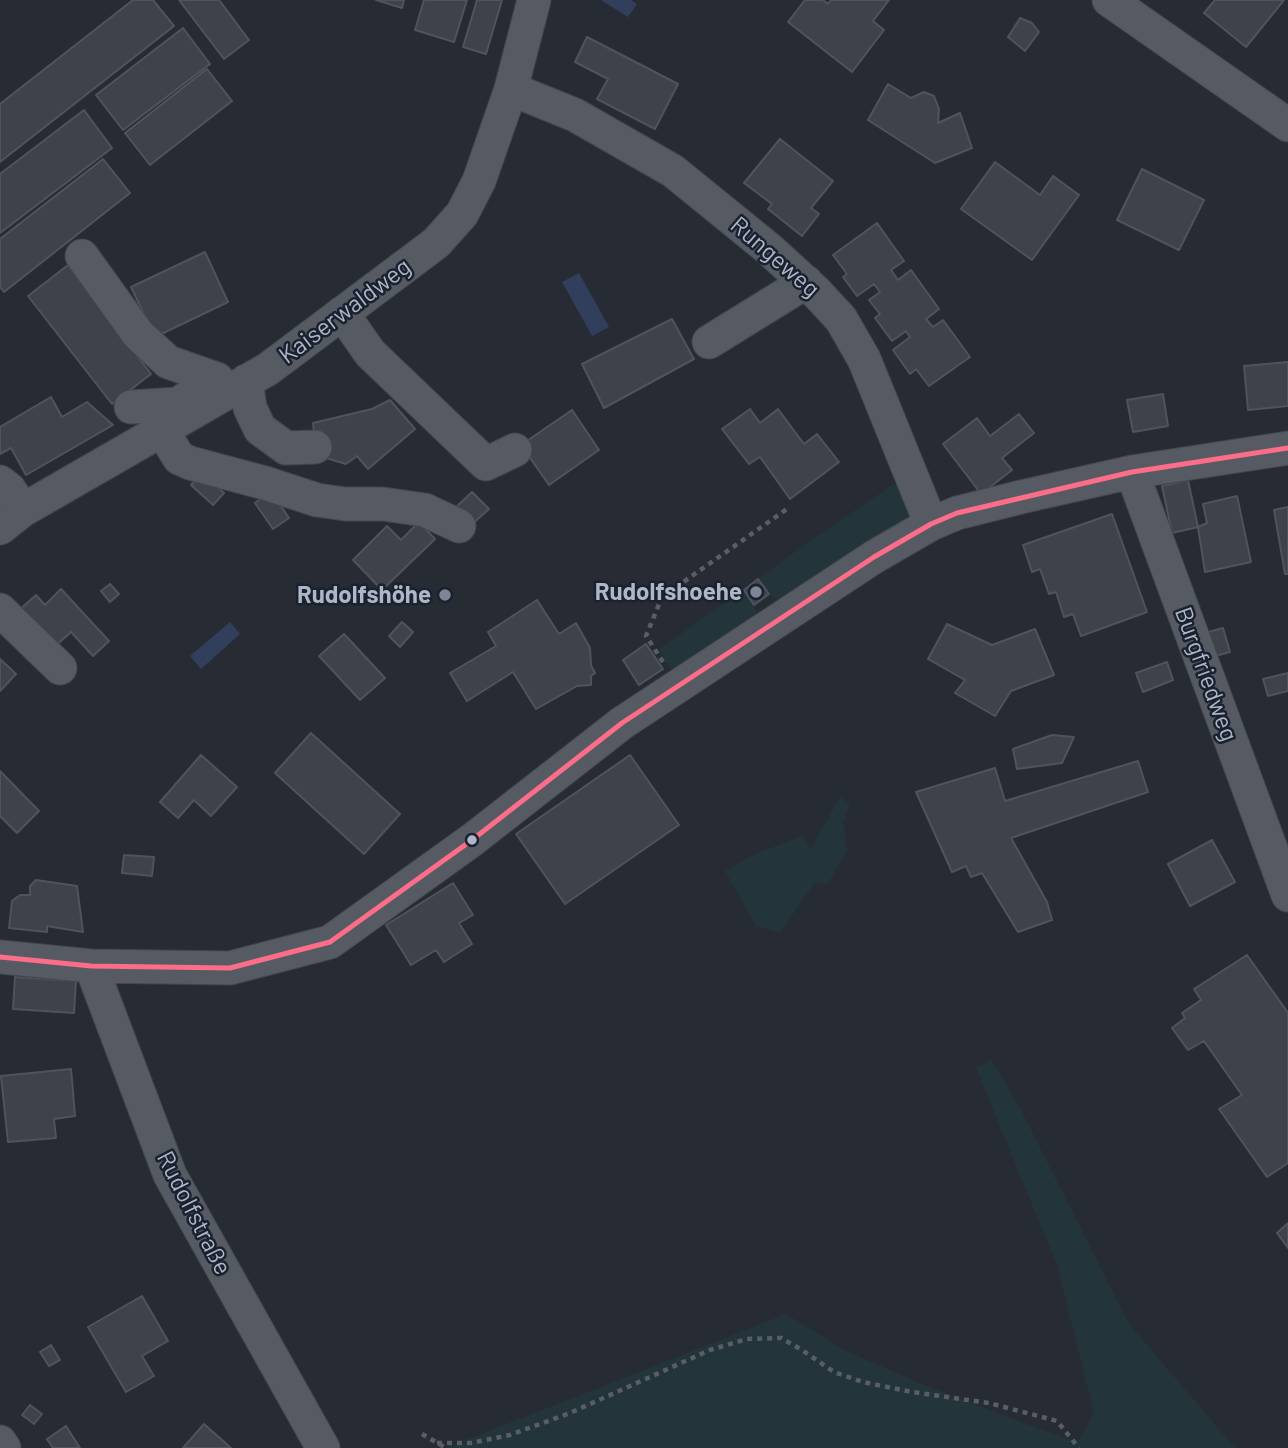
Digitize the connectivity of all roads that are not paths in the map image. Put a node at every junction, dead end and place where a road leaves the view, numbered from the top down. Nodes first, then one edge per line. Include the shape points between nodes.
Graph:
1 (534, 0) edge
2 (1109, 0) edge
3 (512, 89) junction
4 (1288, 125) edge
5 (82, 256) dead end
6 (806, 282) junction
7 (342, 313) junction
8 (709, 342) dead end
9 (231, 380) junction
10 (131, 407) dead end
11 (162, 430) junction
12 (315, 447) dead end
13 (1288, 448) edge
14 (515, 450) dead end
15 (1132, 472) junction
16 (0, 482) edge
17 (11, 519) edge
18 (931, 524) junction
19 (459, 526) dead end
20 (0, 610) edge
21 (60, 668) dead end
22 (1286, 878) edge
23 (0, 957) edge
24 (91, 967) junction
25 (0, 1442) edge
26 (4, 1448) edge
27 (323, 1448) edge

1 - 3 street, Kaiserwaldweg
2 - 4 street
3 - 6 street, Rungeweg via 575,115 673,171
3 - 7 street, Kaiserwaldweg via 479,181 462,214 436,243
5 - 9 street via 138,334 168,362
6 - 8 street
6 - 18 street, Rungeweg via 841,319 864,359
7 - 9 street, Kaiserwaldweg via 275,363
7 - 14 street via 370,353 486,464
9 - 10 street via 178,404
9 - 11 street, Kaiserwaldweg
9 - 12 street via 260,429 286,448
11 - 17 street, Kaiserwaldweg
11 - 19 street via 179,458 190,463 317,500 425,510
13 - 15 street
15 - 18 street via 957,513
15 - 22 street, Burgfriedweg
16 - 17 street, Kaiserwaldweg via 9,489
18 - 24 street via 622,723 472,840 330,942 230,968
20 - 21 street
23 - 24 street
24 - 27 street, Rudolfstraße via 170,1175
25 - 26 street

